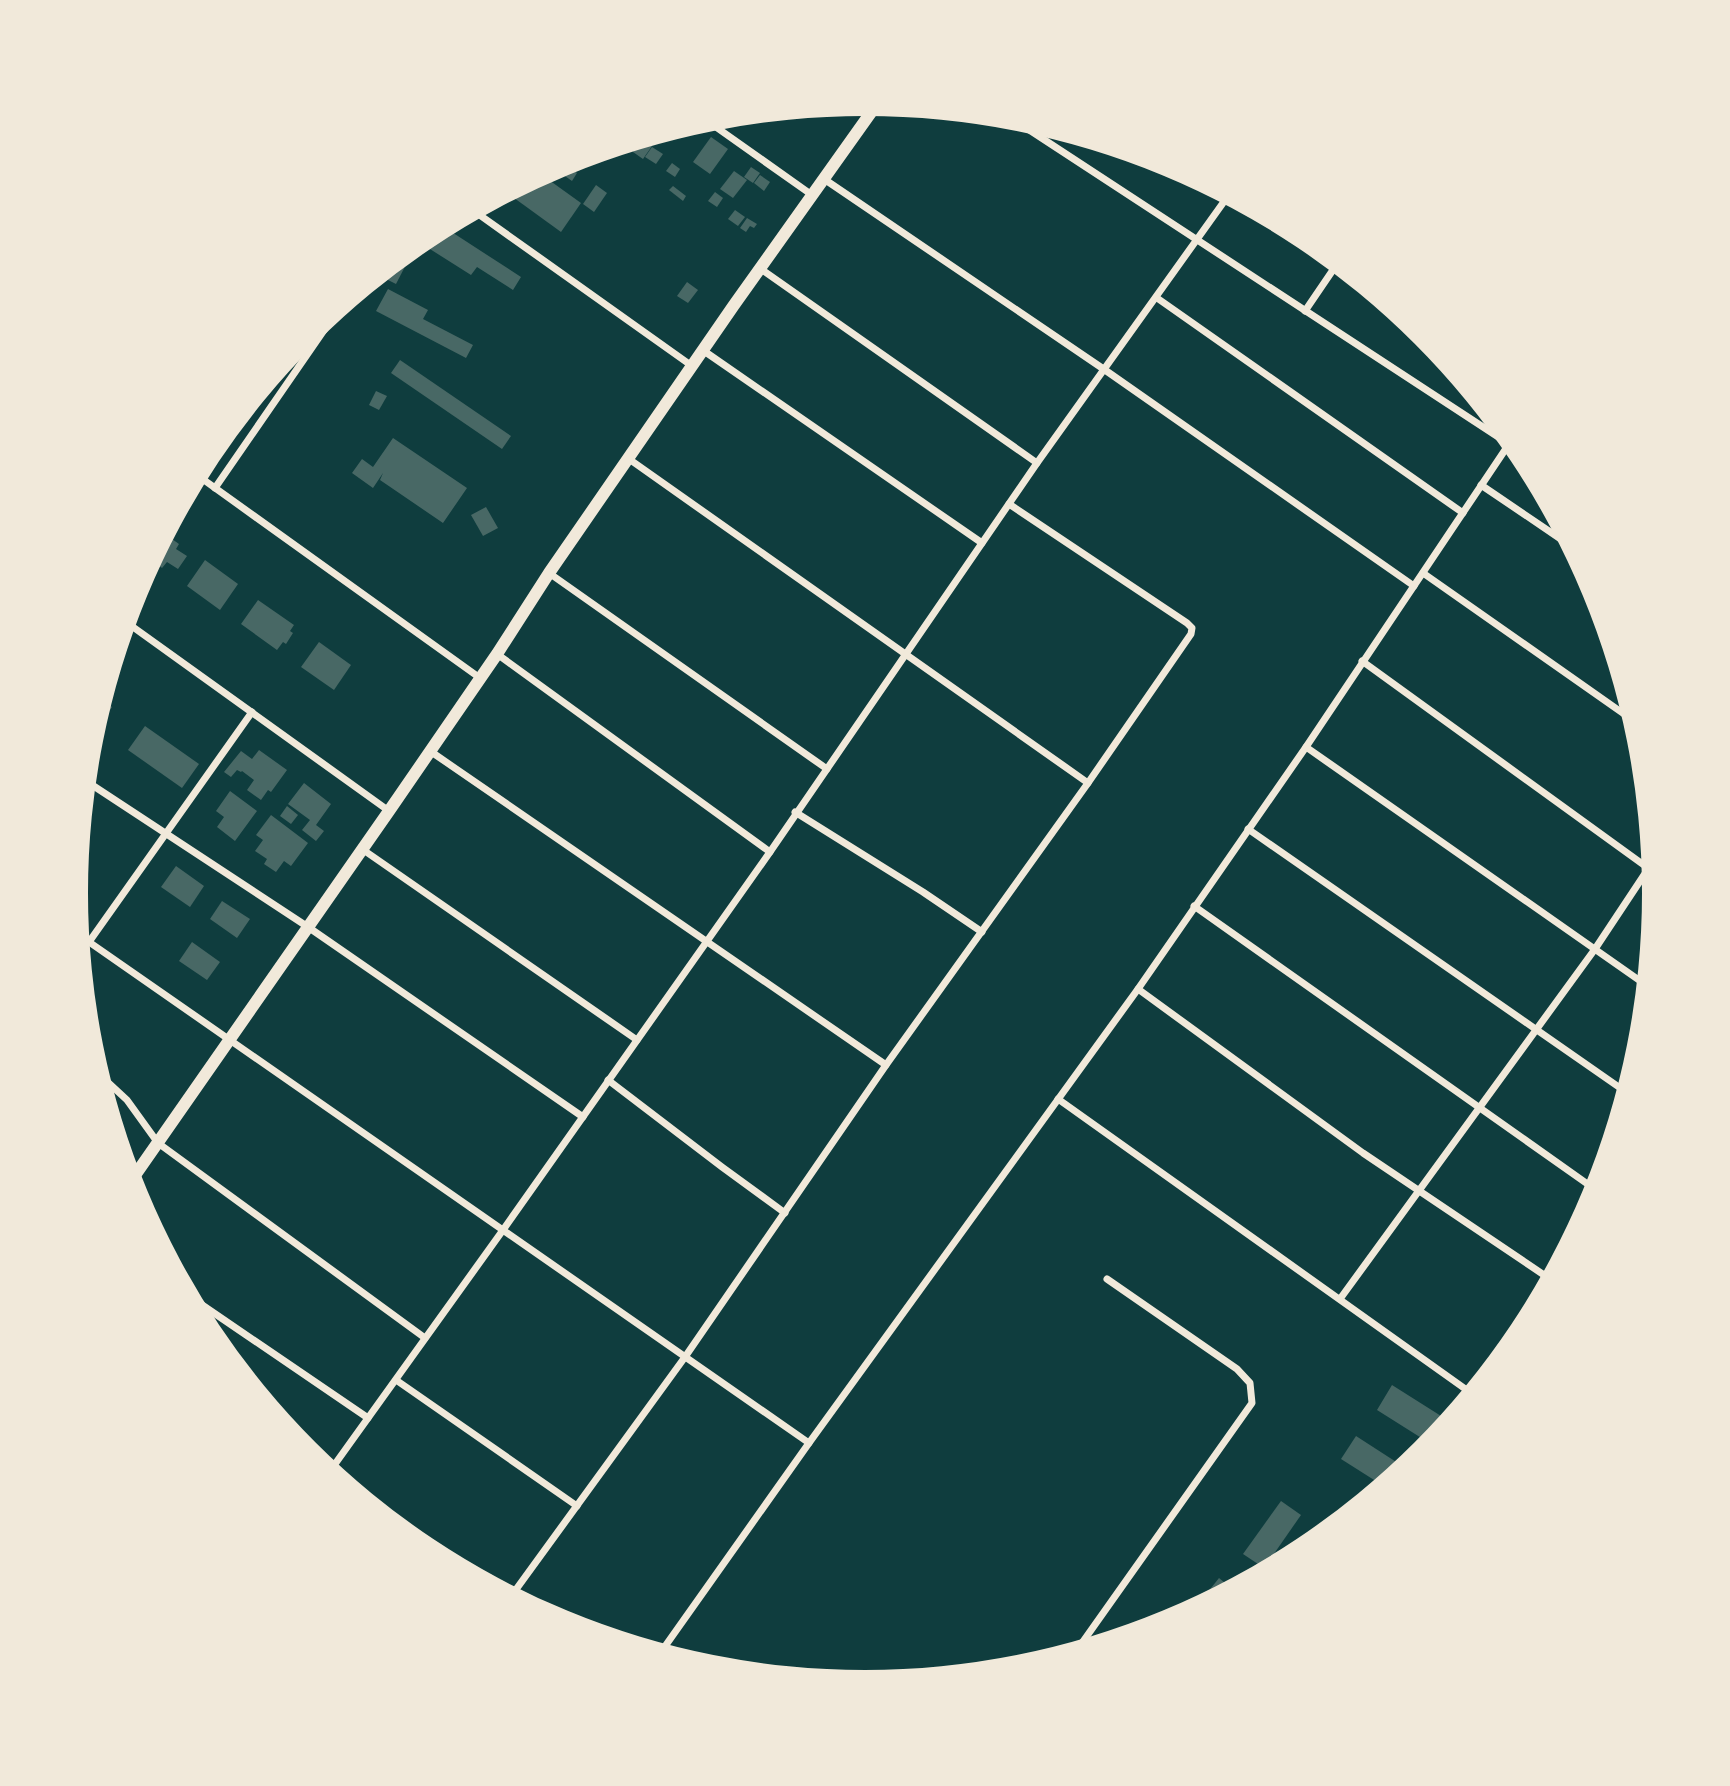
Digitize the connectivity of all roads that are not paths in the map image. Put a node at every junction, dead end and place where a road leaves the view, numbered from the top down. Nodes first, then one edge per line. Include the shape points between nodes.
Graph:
1 (868, 116) edge
2 (719, 129) edge
3 (1038, 135) edge
4 (824, 179) junction
5 (812, 195) junction
6 (1223, 203) edge
7 (482, 217) edge
8 (1197, 239) junction
9 (761, 269) junction
10 (1332, 272) edge
11 (1157, 298) junction
12 (1305, 311) junction
13 (315, 343) edge
14 (704, 351) junction
15 (693, 367) junction
16 (1105, 370) junction
17 (1488, 429) edge
18 (1504, 451) edge
19 (629, 459) junction
20 (1037, 463) junction
21 (206, 482) edge
22 (1481, 485) junction
23 (215, 488) junction
24 (1009, 504) junction
25 (1463, 513) junction
26 (1554, 535) edge
27 (982, 544) junction
28 (549, 573) junction
29 (1423, 573) junction
30 (1414, 586) junction
31 (135, 628) edge
32 (497, 654) junction
33 (907, 654) junction
34 (1362, 661) junction
35 (480, 678) junction
36 (252, 712) junction
37 (1621, 712) edge
38 (1306, 747) junction
39 (430, 751) junction
40 (827, 769) junction
41 (1088, 782) junction
42 (95, 787) edge
43 (389, 811) junction
44 (795, 812) junction
45 (1248, 829) junction
46 (165, 833) junction
47 (362, 849) junction
48 (770, 852) junction
49 (1641, 860) edge
50 (1642, 879) edge
51 (1194, 906) junction
52 (308, 927) junction
53 (982, 932) junction
54 (708, 940) junction
55 (89, 942) joint
56 (1595, 949) junction
57 (1638, 979) edge
58 (1138, 989) junction
59 (1535, 1029) junction
60 (229, 1039) junction
61 (637, 1040) junction
62 (886, 1065) junction
63 (608, 1080) junction
64 (112, 1086) edge
65 (1618, 1086) edge
66 (1058, 1098) junction
67 (1479, 1108) junction
68 (583, 1117) junction
69 (158, 1143) junction
70 (139, 1170) edge
71 (1586, 1183) edge
72 (1420, 1189) junction
73 (785, 1213) junction
74 (503, 1230) junction
75 (1542, 1274) edge
76 (1107, 1279) dead end
77 (1340, 1299) junction
78 (210, 1310) edge
79 (425, 1338) junction
80 (685, 1357) junction
81 (396, 1380) junction
82 (1464, 1388) edge
83 (368, 1418) junction
84 (809, 1443) junction
85 (336, 1463) edge
86 (577, 1506) junction
87 (517, 1588) edge
88 (1085, 1638) edge
89 (666, 1645) edge

1 - 4 street
2 - 5 street
3 - 8 street
4 - 5 street
4 - 16 street
5 - 9 street
6 - 8 street
7 - 15 street
8 - 11 street
8 - 12 street
9 - 14 street
9 - 20 street
10 - 12 street
11 - 16 street
11 - 25 street
12 - 17 street
13 - 23 street
14 - 15 street
14 - 27 street
15 - 19 street
16 - 20 street
16 - 30 street
18 - 22 street
19 - 28 street
19 - 33 street
20 - 24 street
21 - 23 street
22 - 25 street
22 - 26 street
23 - 35 street
24 - 27 street
24 - 41 street via 1192,628
25 - 29 street
27 - 33 street
28 - 32 street
28 - 40 street
29 - 30 street
29 - 37 street
30 - 34 street
31 - 36 street
32 - 35 street
32 - 48 street
33 - 40 street
33 - 41 street
34 - 38 street
34 - 49 street
35 - 39 street
36 - 43 street
36 - 46 street
38 - 45 street
38 - 56 street
39 - 43 street
39 - 54 street
40 - 44 street
41 - 53 street
42 - 46 street
43 - 47 street
44 - 48 street
44 - 53 street
45 - 51 street
45 - 59 street
46 - 52 street
46 - 55 street
47 - 52 street
47 - 61 street
48 - 54 street
50 - 56 street
51 - 58 street
51 - 67 street
52 - 60 street
52 - 68 street
53 - 62 street
54 - 61 street
54 - 62 street
55 - 60 street
56 - 57 street
56 - 59 street
58 - 66 street
58 - 72 street via 1342,1138
59 - 65 street
59 - 67 street
60 - 69 street
60 - 74 street
61 - 63 street
62 - 73 street
63 - 68 street
63 - 73 street
64 - 69 street
66 - 77 street
66 - 84 street
67 - 71 street
67 - 72 street
68 - 74 street
69 - 70 street
69 - 79 street
72 - 75 street
72 - 77 street
73 - 80 street
74 - 79 street
74 - 80 street
76 - 88 street via 1237,1369 1250,1383 1252,1403
77 - 82 street
78 - 83 street
79 - 81 street
80 - 84 street
80 - 86 street
81 - 83 street
81 - 86 street
83 - 85 street
84 - 89 street
86 - 87 street

